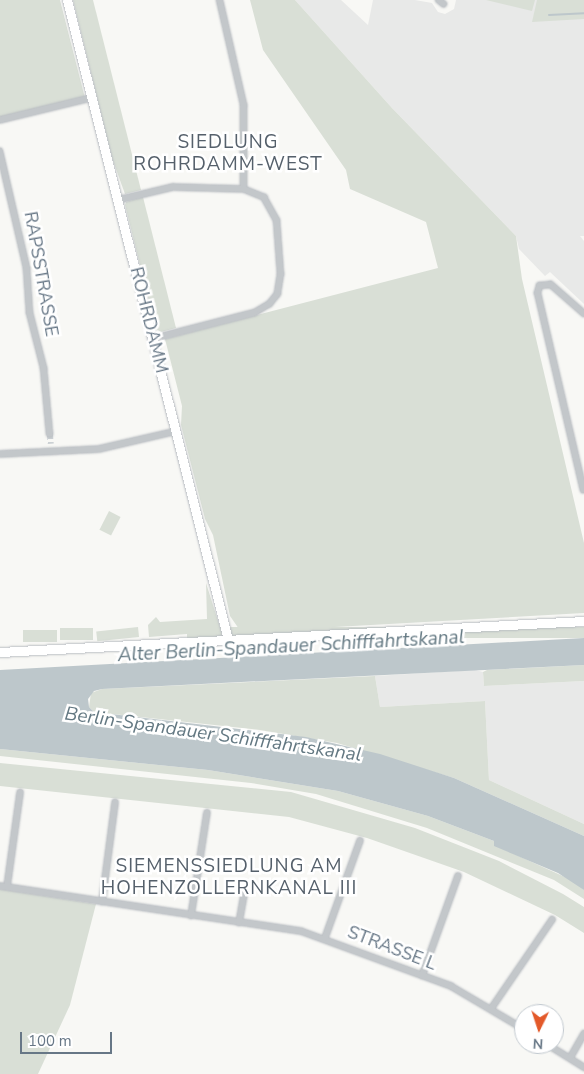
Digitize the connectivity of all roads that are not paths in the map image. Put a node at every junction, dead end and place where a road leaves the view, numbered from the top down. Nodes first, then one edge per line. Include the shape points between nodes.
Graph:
1 (67, 0) edge
2 (220, 0) edge
3 (91, 98) junction
4 (0, 120) edge
5 (0, 151) edge
6 (244, 189) junction
7 (118, 200) junction
8 (584, 314) edge
9 (154, 339) junction
10 (177, 431) junction
11 (50, 434) tunnel mouth
12 (51, 444) tunnel mouth
13 (51, 452) junction
14 (0, 454) edge
15 (584, 490) edge
16 (584, 621) edge
17 (228, 640) junction
18 (0, 652) edge
19 (20, 793) dead end
20 (115, 803) dead end
21 (207, 813) dead end
22 (360, 841) dead end
23 (458, 876) dead end
24 (0, 886) edge
25 (7, 887) junction
26 (244, 895) dead end
27 (102, 902) junction
28 (191, 916) junction
29 (552, 920) dead end
30 (239, 923) junction
31 (325, 938) junction
32 (422, 976) junction
33 (491, 1009) junction
34 (514, 1023) edge
35 (584, 1034) edge
36 (563, 1054) edge
37 (570, 1058) junction
38 (584, 1067) edge

1 - 3 main road, ROHRDAMM
2 - 6 street via 244,105
3 - 4 street
3 - 7 main road, ROHRDAMM
5 - 11 street, RAPSSTRASSE via 27,268 30,313 45,376
6 - 7 street via 173,188
6 - 9 street via 264,197 277,220 281,274 275,299 255,312
7 - 9 main road, ROHRDAMM
8 - 15 street via 551,285 540,286 538,293
9 - 10 main road, ROHRDAMM
10 - 13 street via 119,446
10 - 17 main road, ROHRDAMM
12 - 13 street
13 - 14 street
16 - 17 main road
17 - 18 main road
19 - 25 street
20 - 27 street
21 - 28 street
22 - 31 street
23 - 32 street
24 - 25 street, STRASSE L
25 - 27 street, STRASSE L
26 - 30 street
27 - 28 street, STRASSE L
28 - 30 street, STRASSE L
29 - 33 street
30 - 31 street, STRASSE L via 301,931
31 - 32 street, STRASSE L
32 - 33 street, STRASSE L via 451,986
33 - 34 street, STRASSE L
35 - 37 street
36 - 37 street
37 - 38 street

